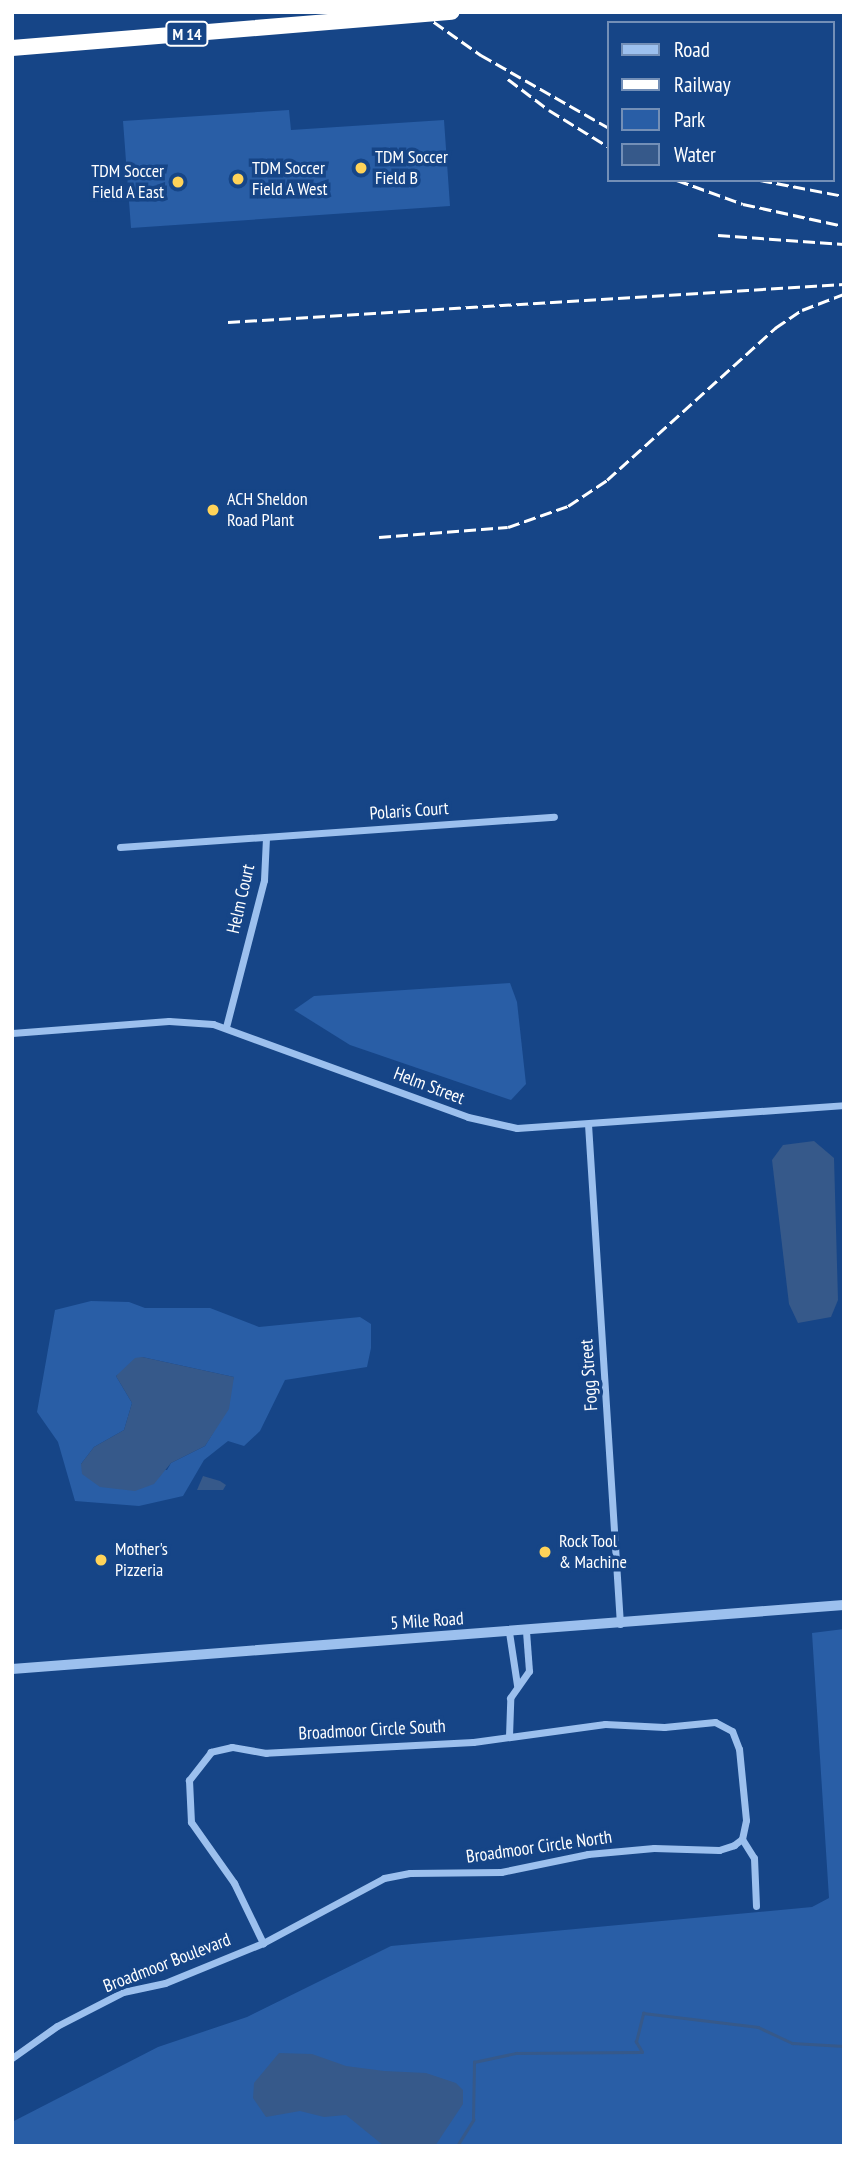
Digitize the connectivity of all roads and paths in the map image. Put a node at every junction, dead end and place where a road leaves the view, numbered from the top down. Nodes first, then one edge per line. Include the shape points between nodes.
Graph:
1 (452, 12) edge
2 (12, 48) edge
3 (554, 817) dead end
4 (266, 837) junction
5 (120, 847) dead end
6 (226, 1027) junction
7 (12, 1033) edge
8 (844, 1105) edge
9 (588, 1124) junction
10 (844, 1605) edge
11 (621, 1624) junction
12 (526, 1631) junction
13 (509, 1632) junction
14 (12, 1668) edge
15 (517, 1685) junction
16 (509, 1736) junction
17 (742, 1839) junction
18 (756, 1906) dead end
19 (263, 1942) junction
20 (12, 2058) edge

1 - 2 highway, M 14
3 - 4 street, Polaris Court
4 - 5 street, Helm Court
4 - 6 street, Helm Court via 264,880
6 - 7 street, Helm Street via 169,1021
6 - 9 street, Helm Street via 484,1122 530,1129
8 - 9 street, Helm Street
9 - 11 street, Fogg Street
10 - 11 street, 5 Mile Road
11 - 12 street, 5 Mile Road
12 - 13 street, 5 Mile Road
12 - 15 street via 529,1671
13 - 14 street, 5 Mile Road
13 - 15 street
15 - 16 street via 507,1707
16 - 17 street, Broadmoor Circle South via 592,1725 715,1722 732,1731 739,1749 746,1820
16 - 19 street, Broadmoor Circle South via 266,1753 232,1747 211,1752 189,1780 191,1822 234,1883
17 - 18 street via 754,1858
17 - 19 street, Broadmoor Circle North via 719,1850 654,1848 588,1854 501,1872 393,1875
19 - 20 street, Broadmoor Boulevard via 165,1983 122,1993 57,2026

